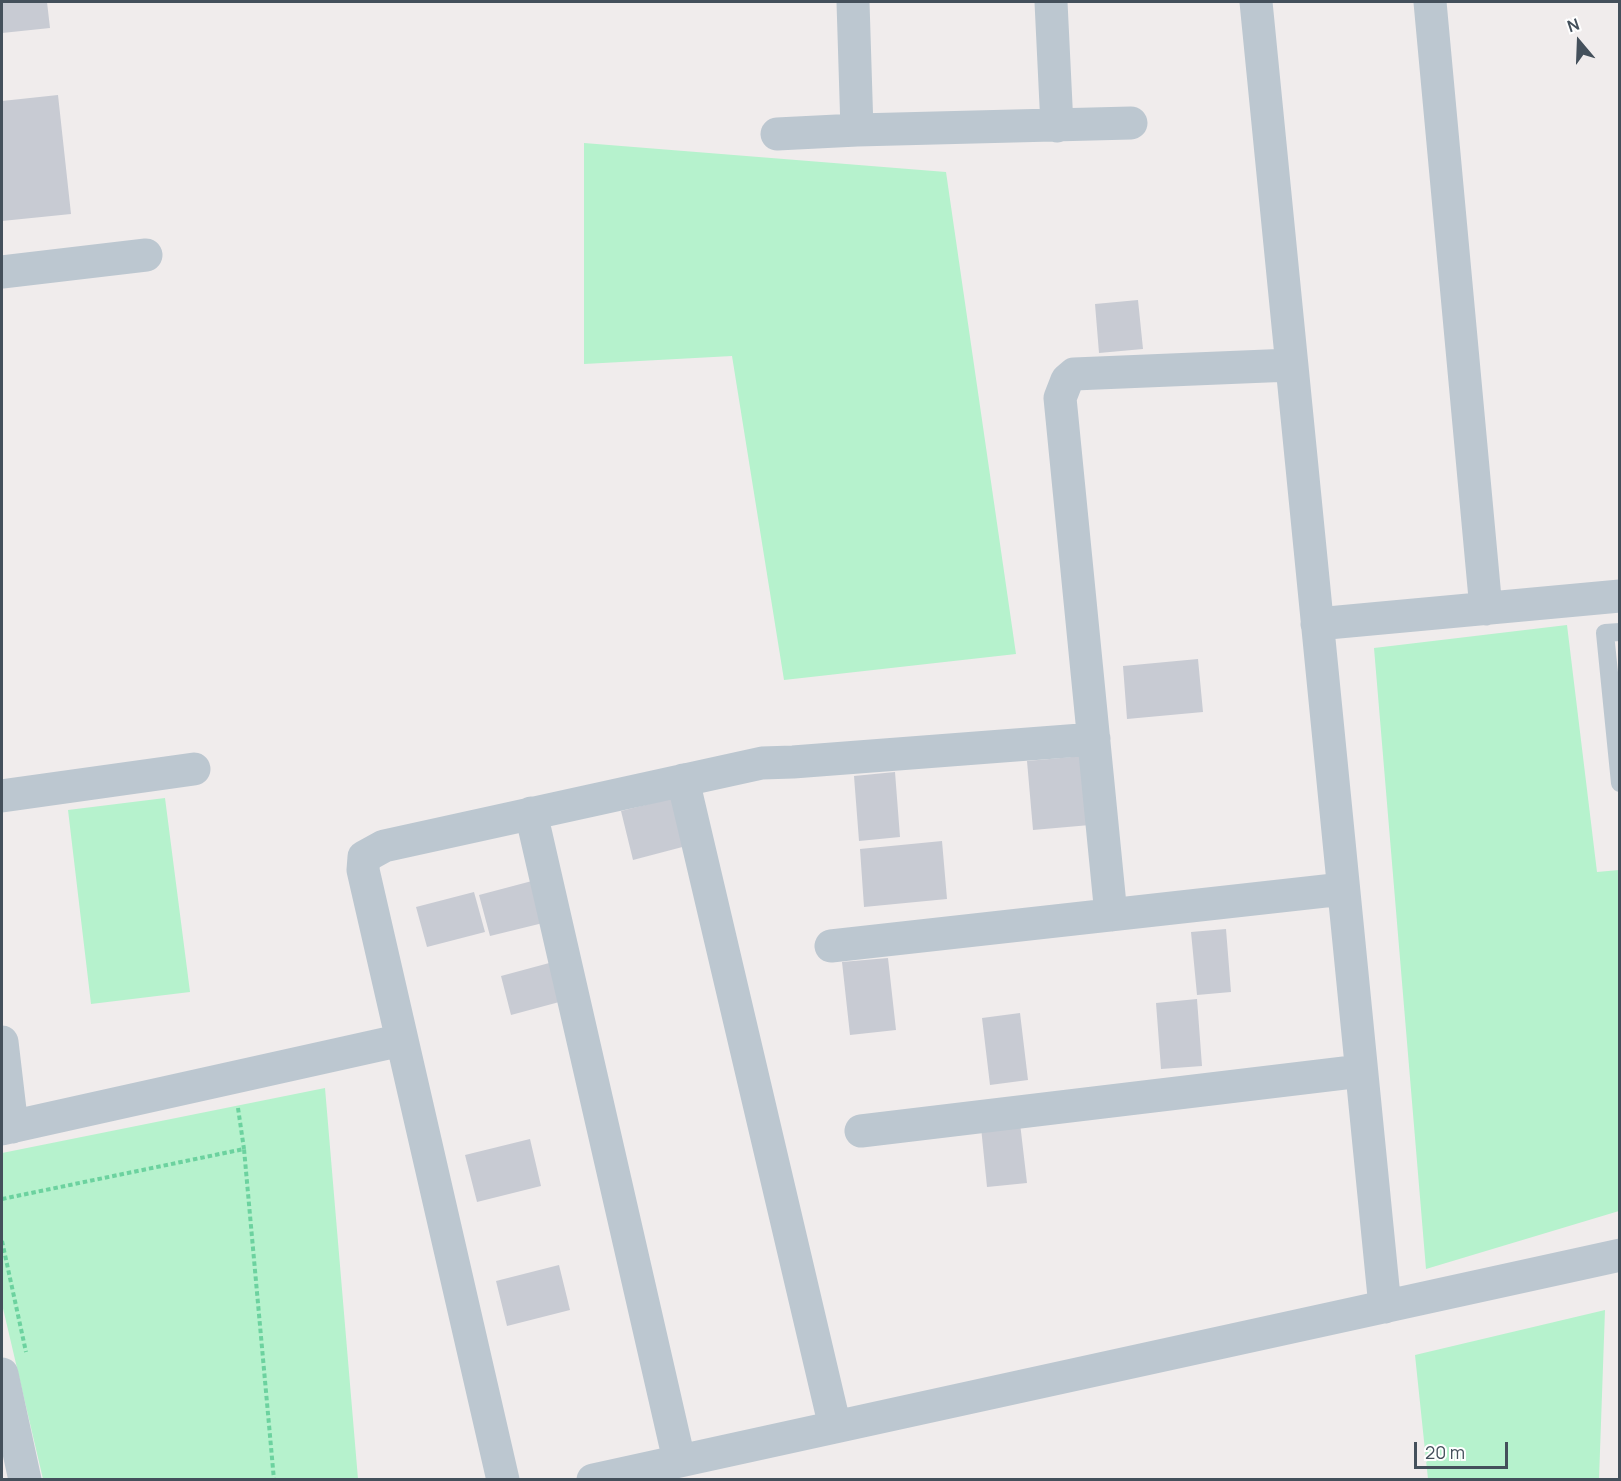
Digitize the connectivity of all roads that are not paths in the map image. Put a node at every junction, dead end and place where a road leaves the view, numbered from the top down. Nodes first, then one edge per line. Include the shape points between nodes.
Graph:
1 (853, 2) edge
2 (1051, 2) edge
3 (1256, 2) edge
4 (1430, 2) edge
5 (1131, 123) dead end
6 (1057, 126) junction
7 (857, 130) junction
8 (777, 134) dead end
9 (146, 255) dead end
10 (2, 272) edge
11 (1291, 365) junction
12 (1620, 596) edge
13 (1486, 609) junction
14 (1317, 624) junction
15 (1620, 632) edge
16 (1094, 739) junction
17 (194, 769) dead end
18 (683, 780) junction
19 (1620, 783) edge
20 (2, 796) edge
21 (531, 813) junction
22 (1343, 890) junction
23 (1111, 915) junction
24 (831, 946) dead end
25 (402, 1040) junction
26 (2, 1042) edge
27 (1361, 1071) junction
28 (7, 1128) edge
29 (861, 1131) dead end
30 (1620, 1255) edge
31 (1384, 1307) junction
32 (2, 1374) edge
33 (835, 1427) junction
34 (679, 1460) junction
35 (25, 1479) edge
36 (503, 1479) edge
37 (593, 1479) edge

1 - 7 street
2 - 6 street
3 - 11 street
4 - 13 street
5 - 6 street
6 - 7 street
7 - 8 street
9 - 10 street
11 - 14 street
11 - 16 street via 1074,374 1067,381 1060,398
12 - 13 street
13 - 14 street
14 - 22 street
15 - 19 lane via 1605,633
16 - 18 street via 762,763
16 - 23 street
17 - 20 street
18 - 21 street
18 - 33 street
21 - 25 street via 384,846 364,857 363,870
21 - 34 street
22 - 23 street
22 - 27 street
23 - 24 street
25 - 28 street
25 - 36 street
26 - 28 street
27 - 29 street
27 - 31 street
30 - 31 street
31 - 33 street
32 - 35 street
33 - 34 street
34 - 37 street

